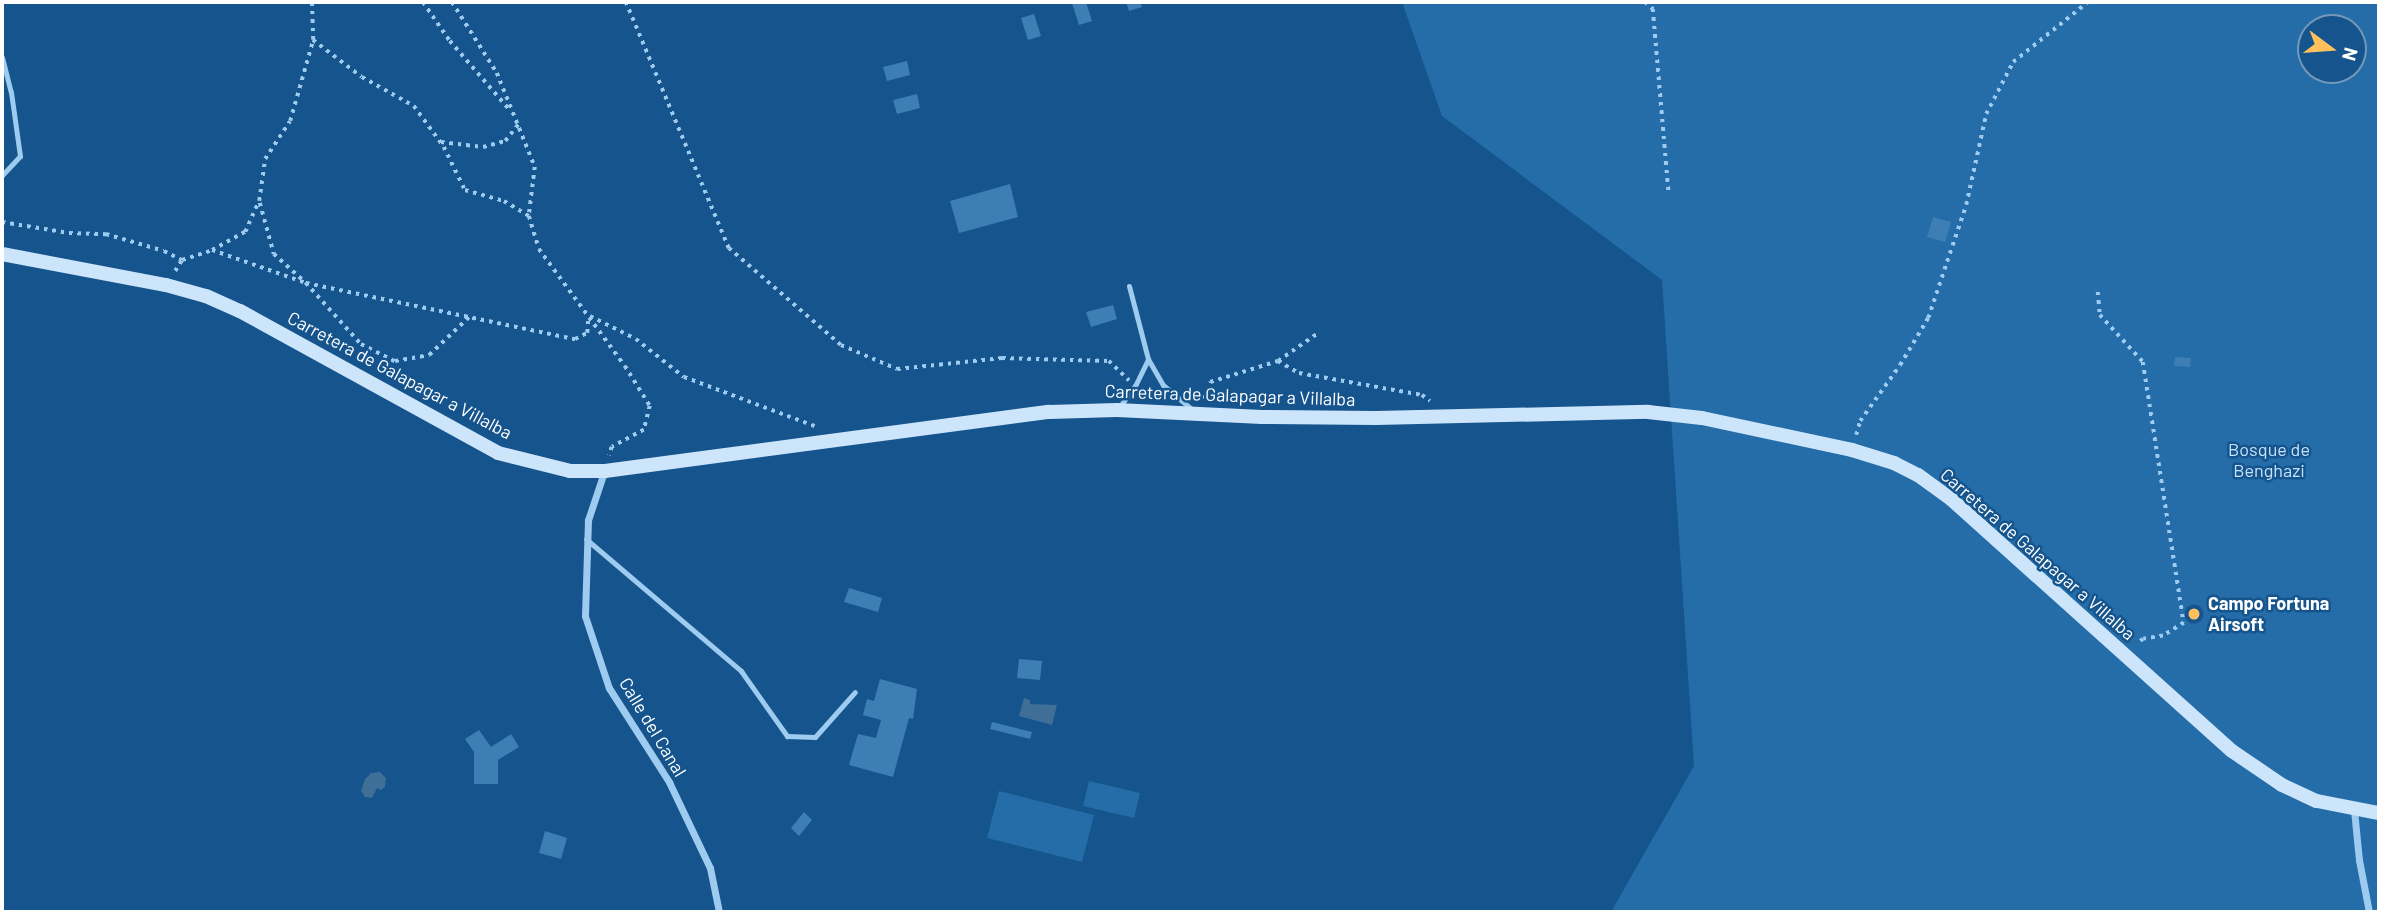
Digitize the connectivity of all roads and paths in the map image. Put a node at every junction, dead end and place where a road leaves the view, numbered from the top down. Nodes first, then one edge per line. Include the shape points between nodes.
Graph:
1 (312, 2) edge
2 (423, 2) edge
3 (452, 2) edge
4 (626, 2) edge
5 (1645, 2) edge
6 (2088, 2) edge
7 (313, 40) junction
8 (2, 57) edge
9 (513, 113) junction
10 (518, 125) junction
11 (440, 141) junction
12 (2, 175) edge
13 (1669, 194) dead end
14 (259, 201) junction
15 (529, 216) junction
16 (2, 222) edge
17 (212, 250) junction
18 (2, 254) edge
19 (182, 260) junction
20 (306, 282) junction
21 (166, 285) junction
22 (1129, 286) dead end
23 (2098, 292) dead end
24 (589, 315) junction
25 (469, 317) junction
26 (1318, 332) dead end
27 (1148, 359) junction
28 (1278, 361) junction
29 (1135, 386) junction
30 (1117, 410) junction
31 (1198, 414) junction
32 (1452, 416) junction
33 (823, 429) dead end
34 (1852, 450) junction
35 (604, 471) junction
36 (586, 539) junction
37 (2127, 657) junction
38 (855, 692) dead end
39 (2354, 810) junction
40 (2379, 813) edge
41 (719, 912) edge
42 (2369, 912) edge

1 - 7 path
2 - 9 path via 450,41
3 - 9 path via 497,73
4 - 29 path via 729,248 841,345 897,369 1002,358 1109,360
5 - 13 path via 1653,9
6 - 34 path via 2013,62 1986,114 1966,205 1927,317 1860,421
7 - 11 path via 362,77 414,106
7 - 14 path via 290,121 265,159
8 - 12 lane via 20,156
9 - 10 path
10 - 11 path via 505,141 483,147
10 - 15 path via 535,167
11 - 15 path via 465,190 504,201
14 - 17 path via 245,232
14 - 20 path via 274,254
15 - 24 path via 540,249
16 - 19 path via 106,234
17 - 19 path
17 - 20 path
18 - 21 street, Carretera de Galapagar a Villalba
19 - 21 path
20 - 25 path
20 - 25 path via 361,344 395,361 429,355
21 - 35 street, Carretera de Galapagar a Villalba via 240,311 498,453 570,471
22 - 27 lane
23 - 37 path via 2100,315 2143,362 2184,623 2163,636 2143,639
24 - 25 path via 587,333 575,339
24 - 33 path via 636,339 684,377
24 - 35 path via 650,407 644,430 612,447
26 - 28 path
27 - 29 lane
27 - 31 lane via 1163,385
28 - 31 path via 1210,382
28 - 32 path via 1299,373 1422,396
29 - 30 lane
30 - 31 street, Carretera de Galapagar a Villalba
30 - 35 street, Carretera de Galapagar a Villalba via 1049,412
31 - 32 street, Carretera de Galapagar a Villalba
32 - 34 street, Carretera de Galapagar a Villalba via 1648,412 1702,418
34 - 37 street, Carretera de Galapagar a Villalba via 1894,463 1951,499
35 - 36 street, Calle del Canal
36 - 38 lane via 741,671 787,736 815,737
36 - 41 street, Calle del Canal via 585,616 609,688 669,782 710,868
37 - 39 street, Carretera de Galapagar a Villalba via 2231,751 2282,785 2317,801
39 - 40 street, Carretera de Galapagar a Villalba
39 - 42 street

